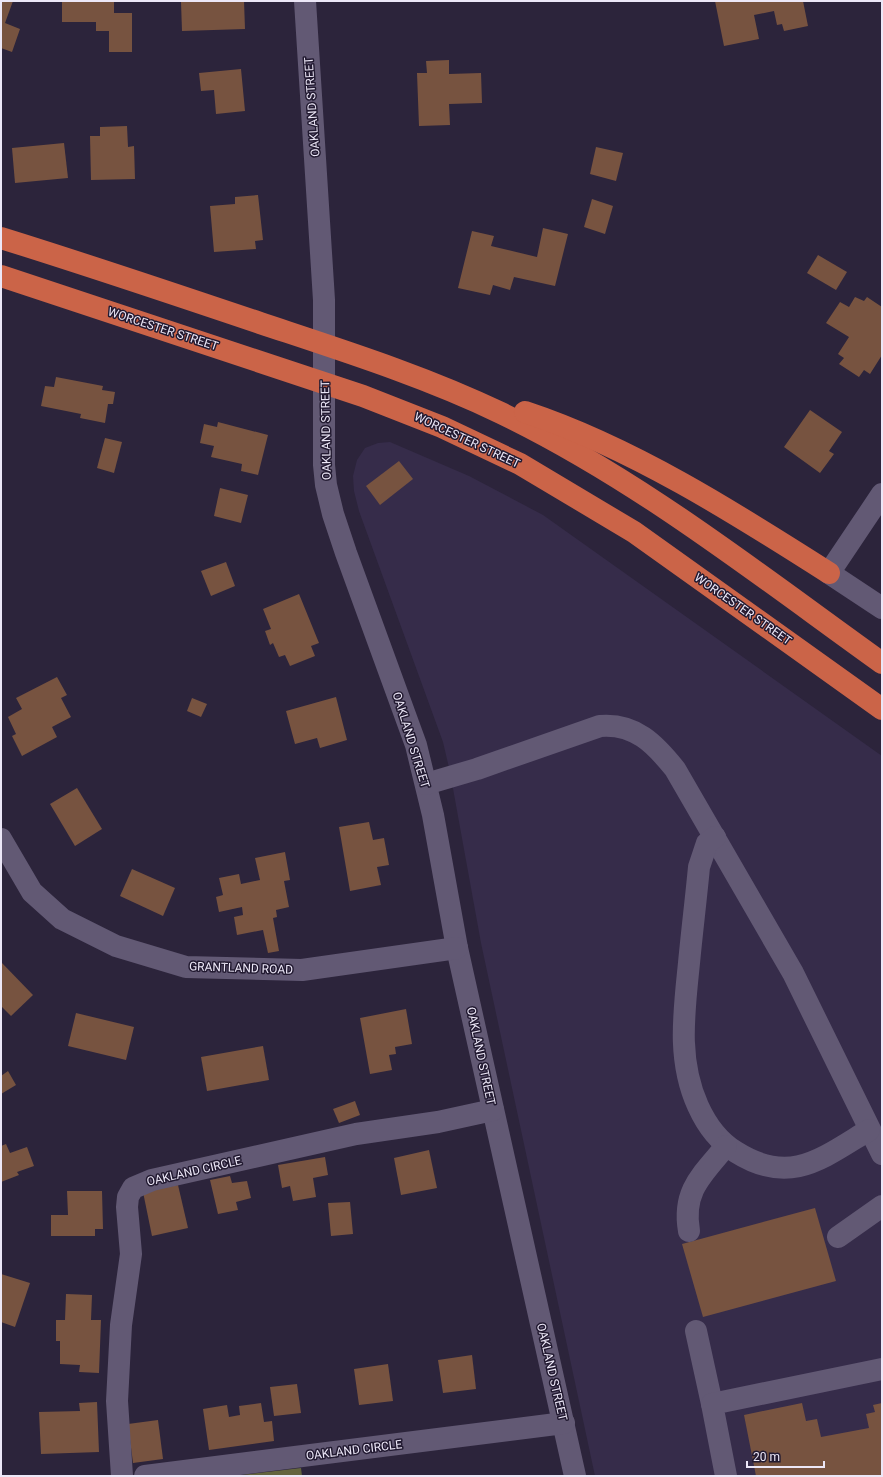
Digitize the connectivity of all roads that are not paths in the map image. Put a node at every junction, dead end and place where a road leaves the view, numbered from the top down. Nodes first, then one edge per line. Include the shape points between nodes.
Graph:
1 (305, 1) edge
2 (1, 238) edge
3 (1, 276) edge
4 (326, 345) junction
5 (401, 371) junction
6 (325, 383) junction
7 (882, 494) edge
8 (829, 572) junction
9 (882, 608) edge
10 (882, 662) edge
11 (882, 709) edge
12 (426, 784) junction
13 (714, 837) junction
14 (1, 840) edge
15 (457, 948) junction
16 (493, 1110) junction
17 (869, 1130) junction
18 (726, 1146) junction
19 (882, 1154) edge
20 (882, 1206) edge
21 (689, 1231) dead end
22 (838, 1236) dead end
23 (696, 1331) dead end
24 (882, 1369) edge
25 (712, 1404) junction
26 (564, 1423) junction
27 (122, 1476) edge
28 (145, 1476) edge
29 (575, 1476) edge
30 (726, 1476) edge

1 - 4 street, OAKLAND STREET
2 - 4 highway
3 - 6 highway, WORCESTER STREET
4 - 5 highway
4 - 6 street, OAKLAND STREET
5 - 8 highway via 530,414 613,449 723,507
5 - 10 highway via 503,414 583,457 694,529
6 - 11 highway, WORCESTER STREET via 442,427 520,464 559,486 634,532
6 - 12 street, OAKLAND STREET via 324,465 330,502 416,745
7 - 8 street
8 - 9 street
12 - 13 street via 600,726 613,725 637,733 665,757 675,769
12 - 15 street, OAKLAND STREET
13 - 17 street via 793,974
13 - 18 street via 707,843 699,867 683,1026 683,1049 689,1084 695,1100 714,1134
14 - 15 street, GRANTLAND ROAD via 32,892 62,919 116,946 186,967 302,970
15 - 16 street, OAKLAND STREET
16 - 26 street, OAKLAND STREET
16 - 27 street, OAKLAND CIRCLE via 438,1122 356,1134 152,1180 133,1188 128,1197 127,1207 131,1254 121,1325 117,1401
17 - 18 street via 810,1164 784,1169 754,1162
17 - 19 street
18 - 21 street via 692,1191 687,1204
20 - 22 street
23 - 25 street
24 - 25 street
25 - 30 street
26 - 28 street, OAKLAND CIRCLE
26 - 29 street, OAKLAND STREET

